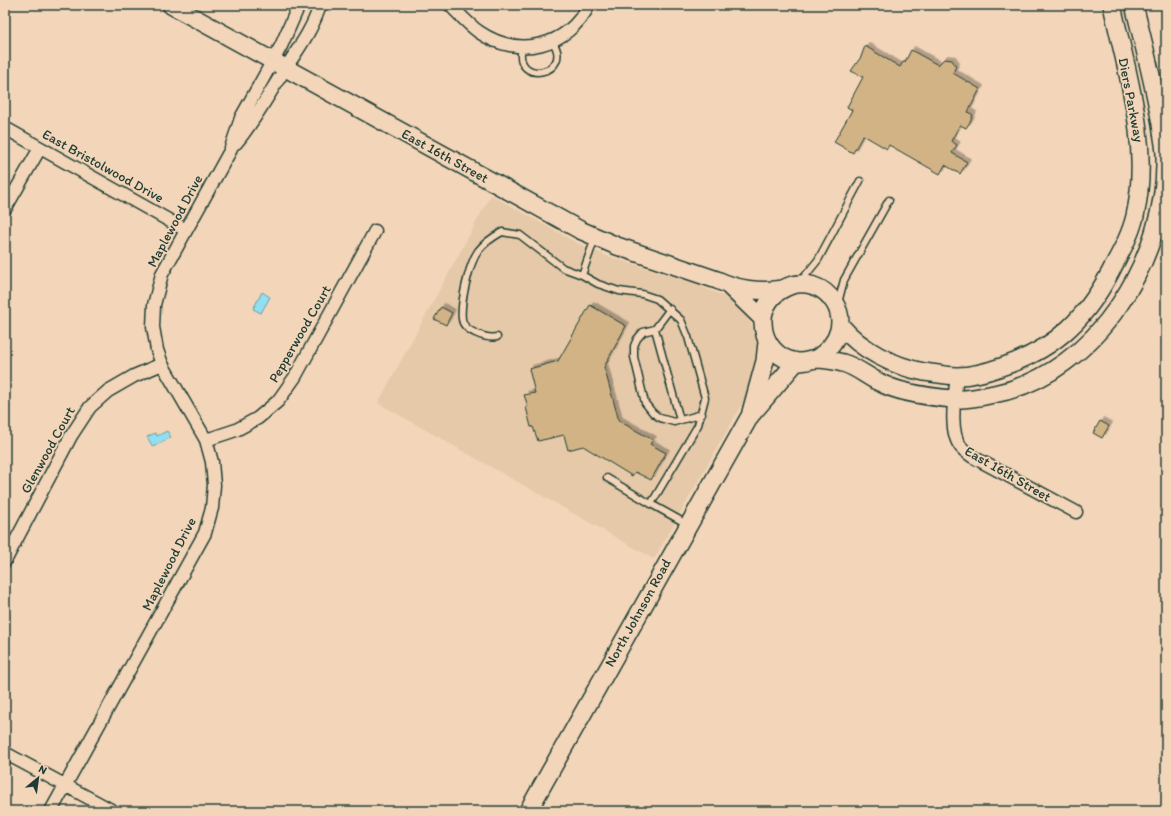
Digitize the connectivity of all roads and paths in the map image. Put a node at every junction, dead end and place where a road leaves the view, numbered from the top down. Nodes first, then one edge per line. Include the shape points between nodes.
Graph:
1 (171, 5) edge
2 (299, 5) edge
3 (320, 5) edge
4 (450, 5) edge
5 (589, 5) edge
6 (1112, 5) edge
7 (1134, 5) edge
8 (552, 41) junction
9 (522, 47) junction
10 (279, 65) junction
11 (5, 128) edge
12 (40, 148) junction
13 (860, 182) dead end
14 (889, 200) dead end
15 (5, 209) edge
16 (186, 230) junction
17 (375, 231) dead end
18 (596, 237) junction
19 (582, 275) junction
20 (799, 284) junction
21 (729, 286) junction
22 (781, 289) junction
23 (837, 306) junction
24 (670, 309) junction
25 (762, 319) junction
26 (841, 326) junction
27 (655, 329) junction
28 (497, 337) dead end
29 (767, 342) junction
30 (816, 359) junction
31 (796, 362) junction
32 (162, 364) junction
33 (957, 376) junction
34 (955, 400) junction
35 (702, 414) junction
36 (750, 416) junction
37 (680, 420) junction
38 (206, 440) junction
39 (607, 478) dead end
40 (651, 504) junction
41 (1076, 512) dead end
42 (688, 524) junction
43 (5, 561) edge
44 (5, 753) edge
45 (66, 785) junction
46 (51, 811) edge
47 (113, 811) edge
48 (528, 811) edge

1 - 10 main road, East 16th Street
2 - 10 street via 281,46
3 - 10 street via 309,32
4 - 9 street via 479,32 499,42
5 - 8 street via 584,15 566,34
6 - 33 main road, Diers Parkway via 1138,125 1141,151 1140,190 1128,239 1104,287 1085,314 1068,331 1023,360 995,369
7 - 34 main road, Diers Parkway via 1158,106 1165,155 1163,191 1151,246 1123,299 1094,338 1077,353 1037,380 1016,389
8 - 9 street
8 - 9 lane via 557,52 554,64 545,72 539,73 528,69 523,64
10 - 16 street, Maplewood Drive via 252,124 230,150
10 - 18 main road, East 16th Street via 538,208
11 - 12 street, East Bristolwood Drive
12 - 15 street
12 - 16 street, East Bristolwood Drive
13 - 20 lane via 818,260
14 - 23 lane via 844,280
16 - 32 street, Maplewood Drive via 162,274 154,305 153,327
17 - 38 street, Pepperwood Court via 295,377 278,401 258,418 236,430
18 - 19 lane
18 - 21 main road, East 16th Street
19 - 24 lane via 598,284 657,299
19 - 28 lane via 564,268 520,235 502,232 490,239 478,250 472,262 465,289 462,319 464,325 476,333 490,338
20 - 22 main road
20 - 23 main road via 810,285 824,291
21 - 22 main road, East 16th Street via 768,292
21 - 25 main road, East 16th Street
22 - 25 main road via 770,300
23 - 26 main road
24 - 27 lane
24 - 35 lane via 681,320 688,337 705,398
25 - 29 main road
26 - 30 main road via 837,340 829,351
26 - 33 main road, Diers Parkway via 850,337 884,359 909,369
27 - 37 lane
27 - 37 lane via 643,332 636,339 634,346 634,357 645,403 653,414 660,418 674,422
29 - 31 main road via 780,355
29 - 36 main road, North Johnson Road via 765,361
30 - 31 main road
30 - 34 main road, Diers Parkway via 843,363 896,389
31 - 36 main road, North Johnson Road
32 - 38 street, Maplewood Drive
32 - 43 street, Glenwood Court via 108,391 90,408 71,436
33 - 34 street, East 16th Street
34 - 41 street, East 16th Street via 955,437 961,447 973,457
35 - 37 lane
35 - 40 lane
36 - 42 main road, North Johnson Road
38 - 45 street, Maplewood Drive via 212,462 214,485 212,508 205,533
39 - 40 lane
40 - 42 lane
42 - 48 main road, North Johnson Road
44 - 45 street
45 - 46 street, Maplewood Drive
45 - 47 street

